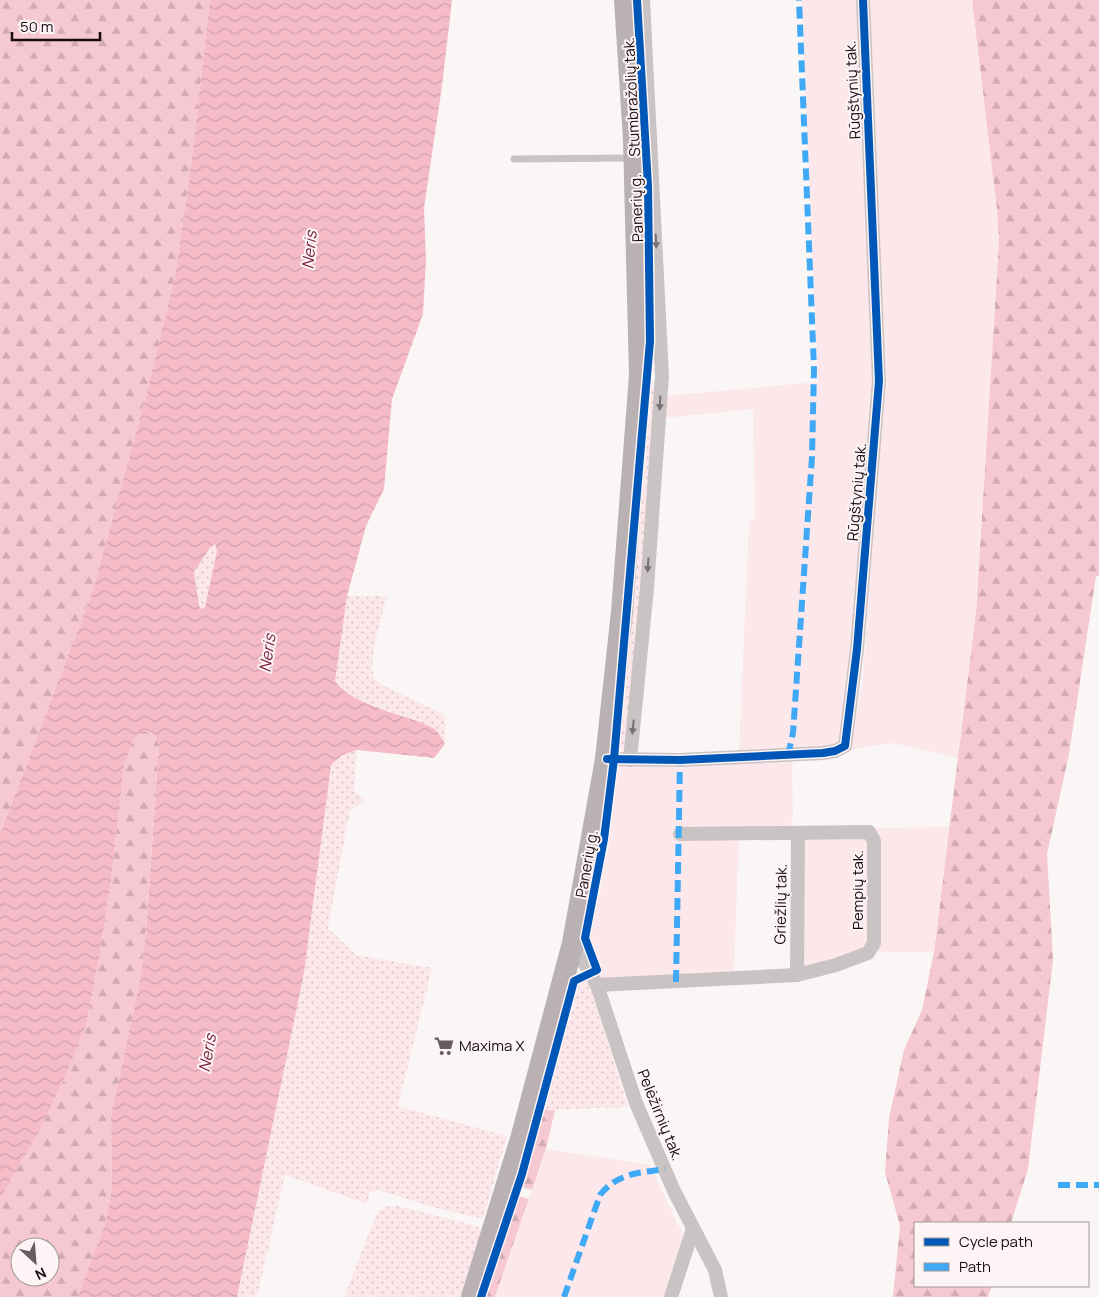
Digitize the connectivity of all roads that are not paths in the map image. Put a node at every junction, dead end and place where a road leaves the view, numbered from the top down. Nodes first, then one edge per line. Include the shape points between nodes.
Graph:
1 (625, 0) edge
2 (643, 0) edge
3 (862, 0) edge
4 (635, 158) junction
5 (514, 159) dead end
6 (606, 759) junction
7 (630, 760) junction
8 (798, 833) junction
9 (680, 834) dead end
10 (573, 943) junction
11 (797, 975) junction
12 (597, 985) junction
13 (693, 1229) junction
14 (472, 1297) edge
15 (671, 1297) edge
16 (720, 1297) edge

1 - 4 main road, Panerių g.
2 -> 7 street, Stumbražolių tak. via 662,376 647,588
3 - 7 street, Rūgštynių tak. via 880,381 857,649 844,746 823,753
4 - 5 lane
4 - 6 main road, Panerių g. via 640,374 622,612
6 - 7 street, Rūgštynių tak.
6 - 10 main road, Panerių g.
8 - 9 street, Pempių tak.
8 - 11 street, Griežlių tak.
8 - 11 street, Pempių tak. via 868,832 874,841 874,943 868,953
10 - 12 street, Pelėžirnių tak.
10 - 14 main road, Panerių g. via 518,1148
11 - 12 street, Pempių tak.
12 - 13 street, Pelėžirnių tak. via 636,1103
13 - 15 street
13 - 16 street, Pelėžirnių tak. via 715,1270

